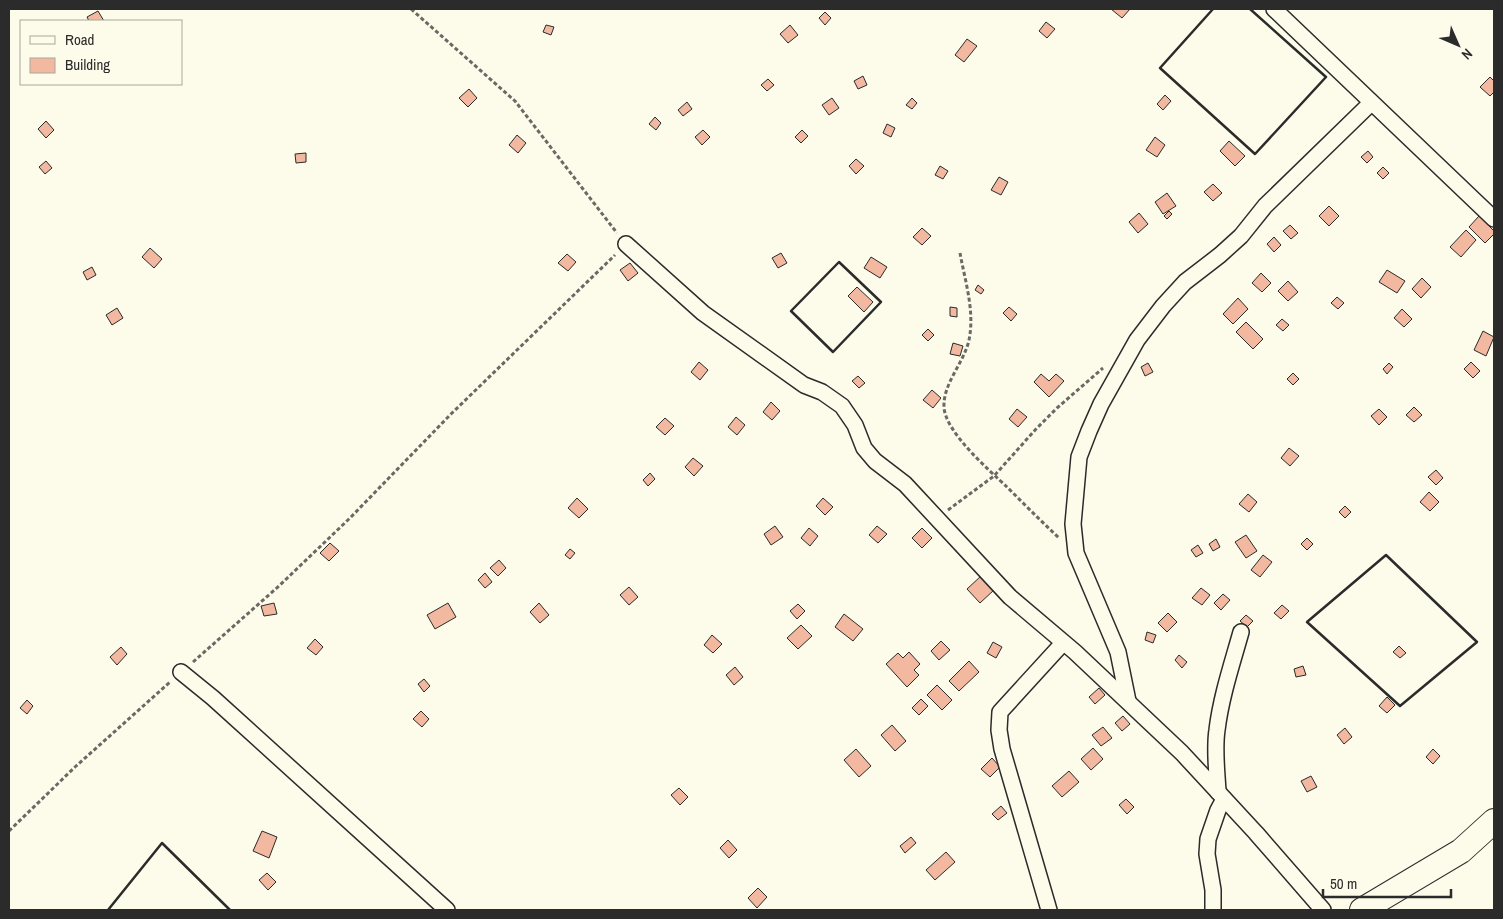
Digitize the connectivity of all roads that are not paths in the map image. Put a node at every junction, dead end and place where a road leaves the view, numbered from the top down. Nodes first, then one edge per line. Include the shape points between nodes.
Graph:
1 (1274, 9) edge
2 (1371, 103) junction
3 (1494, 219) edge
4 (626, 244) road end
5 (1241, 632) dead end
6 (1063, 642) junction
7 (181, 672) road end
8 (1128, 701) junction
9 (1221, 795) junction
10 (1494, 821) edge
11 (447, 910) edge
12 (1049, 910) edge
13 (1213, 910) edge
14 (1323, 910) edge
15 (1362, 910) edge

1 - 2 street
2 - 3 street
2 - 8 street via 1265,206 1241,236 1186,282 1164,306 1137,340 1101,404 1079,457 1073,524 1076,553 1118,652
4 - 6 street via 703,313 804,384 842,406 856,426 864,448 875,461 938,518 1010,597
5 - 9 street via 1217,730
6 - 8 street
6 - 12 street via 1000,712 999,730
7 - 11 street
8 - 9 street
9 - 13 street via 1208,839
9 - 14 street
10 - 15 main road via 1461,851

